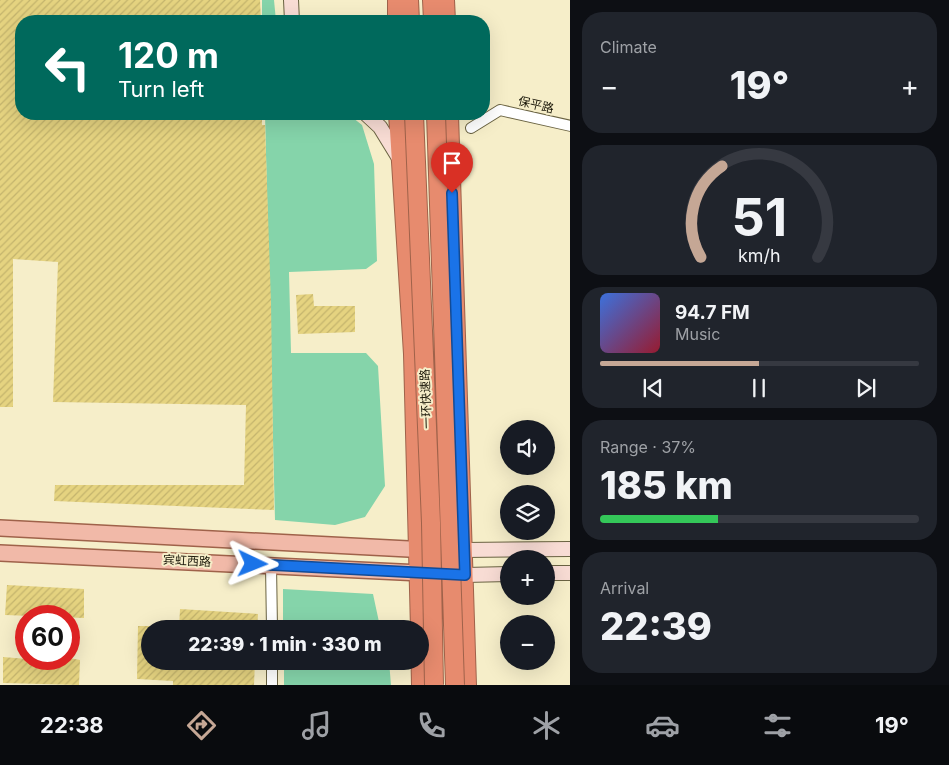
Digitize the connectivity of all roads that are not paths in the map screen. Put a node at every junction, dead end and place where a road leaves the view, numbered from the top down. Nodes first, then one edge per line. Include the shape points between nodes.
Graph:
1 (291, 0) edge
2 (446, 0) edge
3 (436, 14) edge
4 (292, 15) edge
5 (490, 116) edge
6 (372, 120) edge
7 (398, 120) edge
8 (414, 120) edge
9 (436, 120) edge
10 (449, 120) edge
11 (484, 120) edge
12 (570, 126) edge
13 (471, 128) dead end
14 (399, 158) junction
15 (0, 528) edge
16 (570, 549) edge
17 (418, 550) junction
18 (464, 550) junction
19 (0, 552) edge
20 (271, 565) junction
21 (418, 573) junction
22 (555, 573) edge
23 (570, 573) edge
24 (500, 574) edge
25 (465, 575) junction
26 (272, 620) edge
27 (420, 620) edge
28 (272, 670) edge
29 (421, 670) edge
30 (272, 685) edge
31 (421, 685) edge
32 (434, 685) edge
33 (455, 685) edge
34 (467, 685) edge

1 - 4 main road
2 - 3 highway
5 - 12 street, 保平路 via 500,110
6 - 14 main road
7 - 14 highway
8 - 32 highway, 一环快速路, bridge via 431,523
9 - 33 highway, 一环快速路, bridge
10 - 18 highway
11 - 13 street, 保平路
14 - 17 highway via 413,354
15 - 17 main road, 宾虹西路
16 - 18 main road
17 - 18 main road, 宾虹西路
17 - 21 highway
18 - 25 highway
19 - 20 main road, 宾虹西路
20 - 21 main road, 宾虹西路
20 - 26 street
21 - 25 main road, 宾虹西路
21 - 27 highway
22 - 23 main road
24 - 25 main road
25 - 34 highway
28 - 30 street
29 - 31 highway

